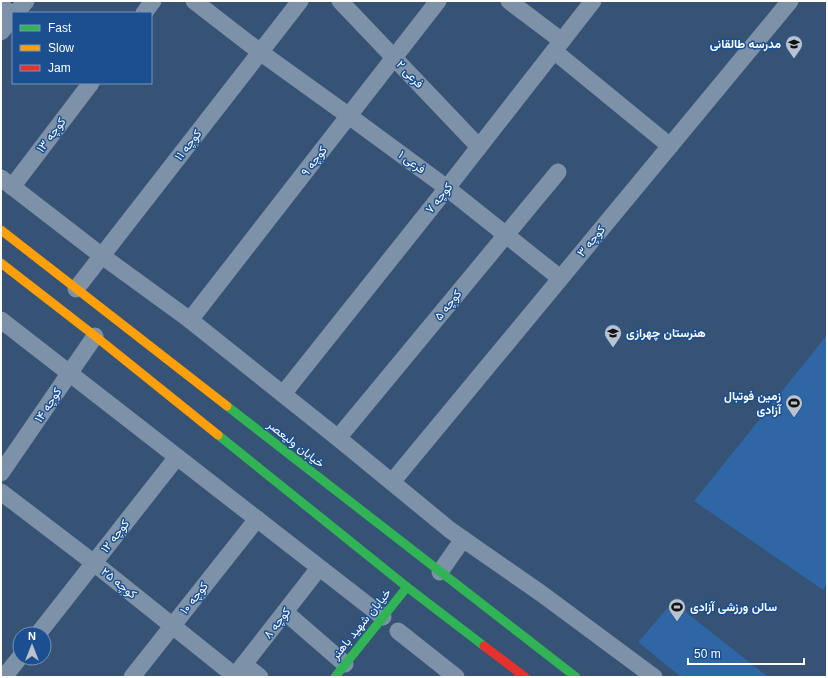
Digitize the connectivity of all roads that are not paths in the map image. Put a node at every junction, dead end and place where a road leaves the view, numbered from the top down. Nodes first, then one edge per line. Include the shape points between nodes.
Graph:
1 (26, 1) edge
2 (153, 1) edge
3 (194, 1) edge
4 (300, 1) edge
5 (340, 1) edge
6 (438, 1) edge
7 (509, 1) edge
8 (593, 1) edge
9 (790, 1) edge
10 (1, 6) edge
11 (17, 12) edge
12 (145, 12) edge
13 (12, 15) edge
14 (12, 17) edge
15 (1, 32) edge
16 (558, 46) junction
17 (260, 52) junction
18 (394, 58) junction
19 (90, 84) edge
20 (349, 116) junction
21 (670, 146) junction
22 (480, 147) junction
23 (558, 172) dead end
24 (6, 182) edge
25 (447, 188) junction
26 (1, 230) edge
27 (506, 235) junction
28 (102, 256) junction
29 (1, 263) edge
30 (560, 278) junction
31 (76, 289) junction
32 (1, 320) edge
33 (190, 320) junction
34 (95, 336) junction
35 (68, 373) junction
36 (283, 394) junction
37 (338, 438) junction
38 (177, 457) junction
39 (1, 473) edge
40 (392, 482) junction
41 (1, 492) edge
42 (257, 519) junction
43 (463, 539) junction
44 (94, 563) junction
45 (319, 568) junction
46 (440, 572) junction
47 (407, 587) junction
48 (285, 612) junction
49 (383, 618) junction
50 (44, 626) edge
51 (172, 626) junction
52 (398, 631) dead end
53 (345, 664) junction
54 (13, 666) edge
55 (436, 671) edge
56 (238, 672) edge
57 (4, 677) edge
58 (132, 677) edge
59 (260, 677) edge
60 (335, 677) edge
61 (456, 677) edge
62 (525, 677) edge
63 (576, 677) edge
64 (654, 677) edge

1 - 11 street
2 - 12 street
3 - 17 street, فرعی ۱
4 - 17 street, کوچه ۱۱
5 - 18 street, فرعی ۲
6 - 18 street, کوچه ۹
7 - 16 street
8 - 16 street, کوچه ۷
9 - 21 street, کوچه ۳
10 - 13 street
14 - 15 street
16 - 21 street
16 - 22 street, کوچه ۷
17 - 20 street, فرعی ۱
17 - 28 street, کوچه ۱۱
18 - 20 street, کوچه ۹
18 - 22 street, فرعی ۲
19 - 24 street, کوچه ۱۳
20 - 25 street, فرعی ۱
20 - 33 street, کوچه ۹
21 - 30 street, کوچه ۳
22 - 25 street, کوچه ۷
23 - 27 street, کوچه ۵
24 - 28 street
25 - 27 street, فرعی ۱
25 - 36 street, کوچه ۷
26 - 31 street, خیابان ولیعصر
27 - 30 street, فرعی ۱
27 - 37 street, کوچه ۵
28 - 31 street, کوچه ۱۱
28 - 33 street
29 - 34 street
30 - 40 street, کوچه ۳
31 - 46 street, خیابان ولیعصر via 201,390
32 - 35 street
33 - 36 street
34 - 35 street, کوچه ۱۴
34 - 47 street via 188,407
35 - 38 street
35 - 39 street, کوچه ۱۴
36 - 37 street
37 - 40 street
38 - 42 street
38 - 44 street, کوچه ۱۲
40 - 43 street
41 - 44 street, کوچه ۲۵
42 - 45 street
42 - 51 street, کوچه ۱۰
43 - 46 street
43 - 64 street
44 - 50 street, کوچه ۱۲
44 - 51 street, کوچه ۲۵
45 - 48 street, کوچه ۸
45 - 49 street
46 - 63 street, خیابان ولیعصر
47 - 49 street, خیابان شهید باهنر
47 - 62 street
48 - 53 street
48 - 56 street, کوچه ۸
49 - 53 street, خیابان شهید باهنر
51 - 56 street, کوچه ۲۵
51 - 58 street, کوچه ۱۰
52 - 55 street
53 - 60 street, خیابان شهید باهنر
54 - 57 street
55 - 61 street
56 - 59 street, کوچه ۲۵

